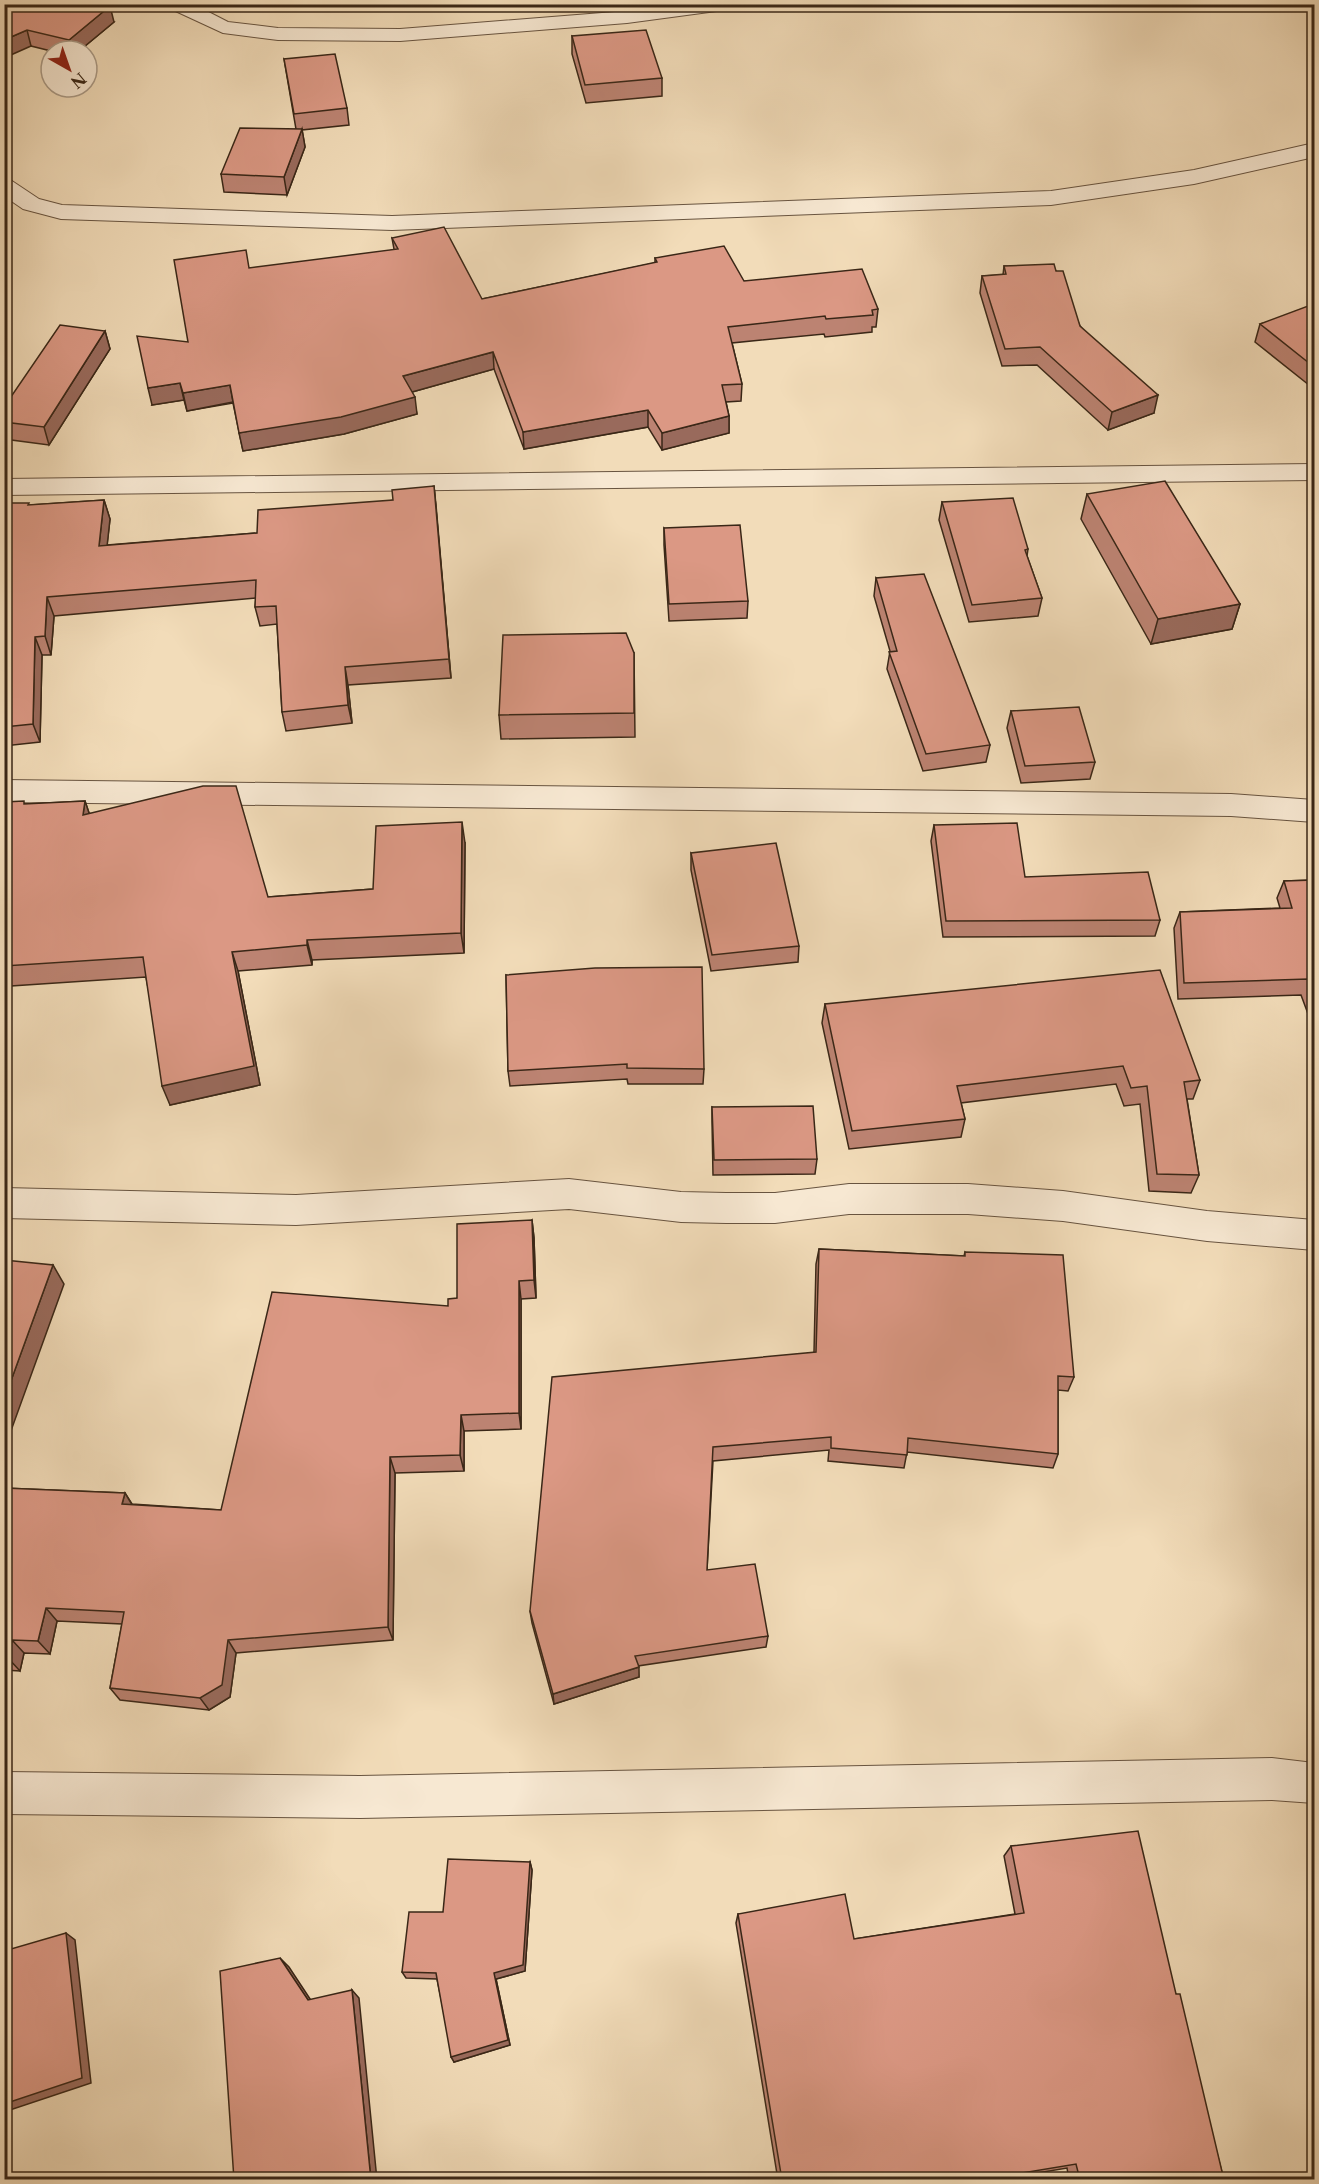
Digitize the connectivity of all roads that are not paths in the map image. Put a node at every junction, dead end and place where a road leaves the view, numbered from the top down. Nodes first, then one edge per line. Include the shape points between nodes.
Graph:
1 (176, 4) edge
2 (724, 4) edge
3 (1314, 150) edge
4 (4, 186) edge
5 (1314, 472) edge
6 (4, 487) edge
7 (4, 791) edge
8 (1314, 811) edge
9 (4, 1203) edge
10 (1314, 1235) edge
11 (1314, 1783) edge
12 (4, 1793) edge

1 - 2 street via 223,27 278,34 400,35 627,17
3 - 4 street via 1194,177 1051,198 392,223 62,212 31,204
5 - 6 street
7 - 8 street via 1231,805
9 - 10 street via 296,1210 568,1194 681,1208 775,1208 849,1199 968,1199
11 - 12 street via 1272,1779 360,1797

